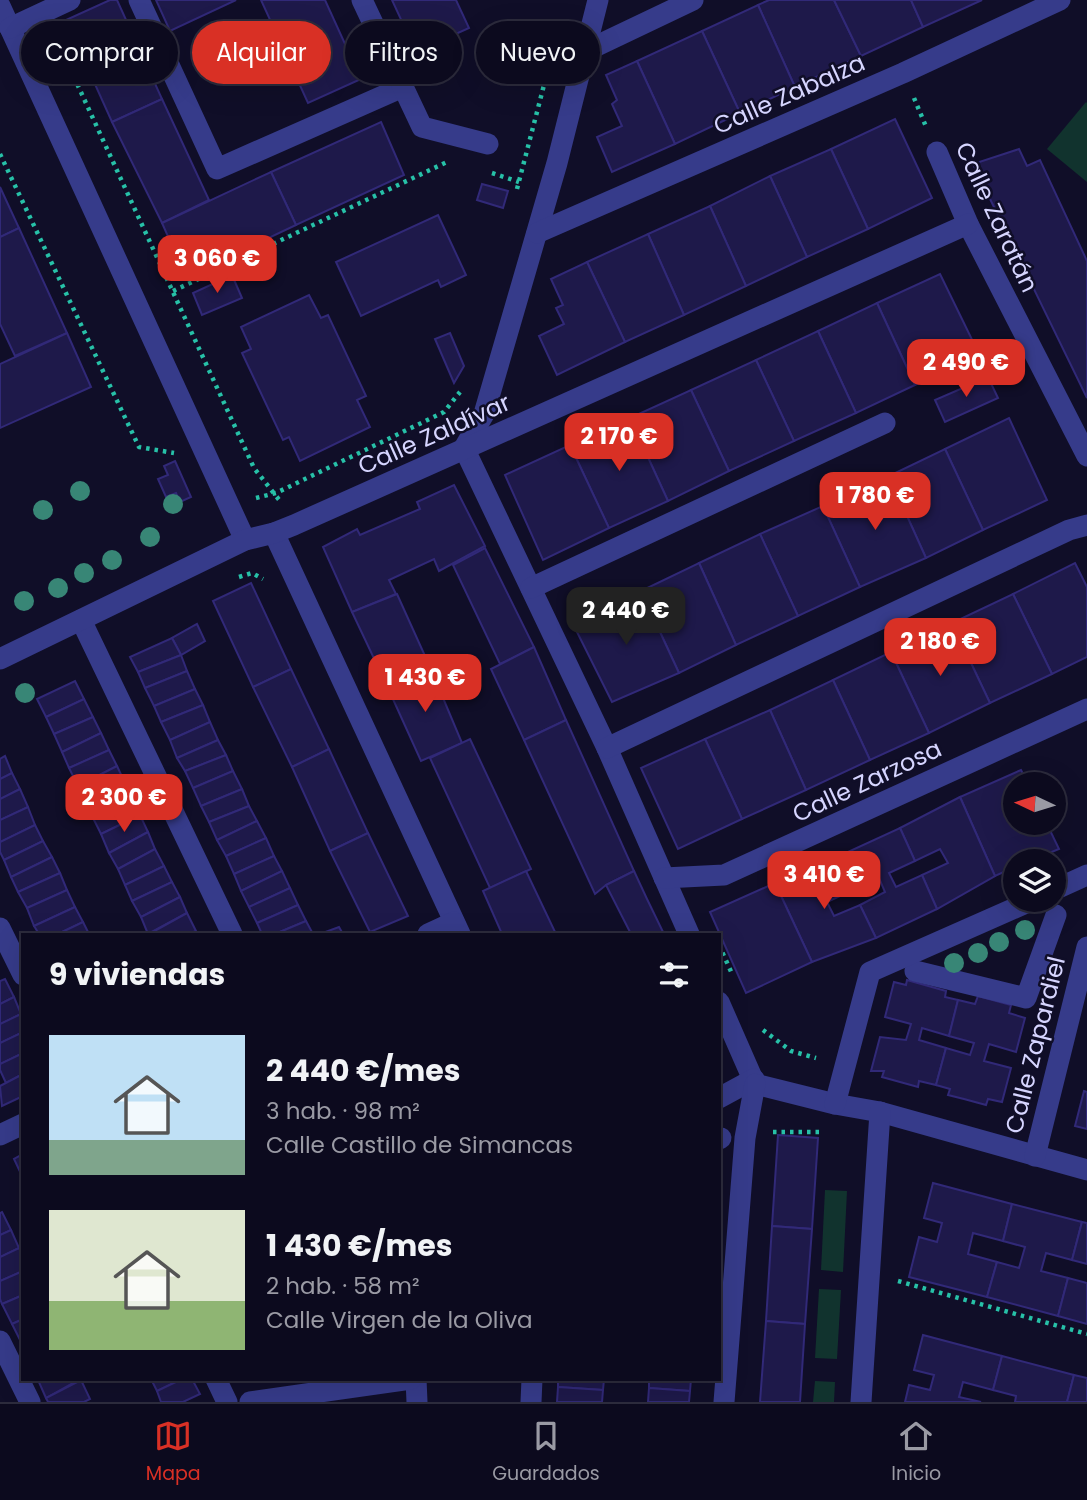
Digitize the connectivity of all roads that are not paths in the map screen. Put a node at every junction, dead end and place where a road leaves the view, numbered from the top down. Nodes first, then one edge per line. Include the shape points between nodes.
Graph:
1 (71, 0) edge
2 (139, 0) edge
3 (362, 0) edge
4 (598, 0) edge
5 (693, 0) edge
6 (1060, 0) edge
7 (0, 6) edge
8 (593, 21) edge
9 (10, 28) junction
10 (600, 44) edge
11 (577, 84) edge
12 (403, 87) junction
13 (488, 144) dead end
14 (937, 152) road end
15 (968, 224) junction
16 (537, 233) junction
17 (885, 423) dead end
18 (464, 448) junction
19 (1087, 456) edge
20 (1087, 524) edge
21 (274, 533) junction
22 (245, 540) junction
23 (531, 588) junction
24 (81, 620) junction
25 (0, 659) edge
26 (1087, 709) edge
27 (607, 748) junction
28 (1087, 875) edge
29 (664, 878) junction
30 (1066, 885) edge
31 (1006, 912) edge
32 (1056, 915) dead end
33 (0, 928) edge
34 (457, 928) edge
35 (232, 933) edge
36 (433, 933) edge
37 (689, 933) edge
38 (1087, 947) edge
39 (21, 971) edge
40 (915, 971) dead end
41 (1082, 991) edge
42 (721, 1006) edge
43 (755, 1081) junction
44 (721, 1097) edge
45 (835, 1104) junction
46 (880, 1112) junction
47 (21, 1125) edge
48 (0, 1135) edge
49 (1035, 1156) junction
50 (1087, 1170) edge
51 (727, 1245) edge
52 (0, 1341) edge
53 (217, 1381) edge
54 (399, 1381) edge
55 (413, 1381) edge
56 (532, 1381) edge
57 (30, 1402) edge
58 (227, 1402) edge
59 (250, 1402) edge
60 (417, 1402) edge
61 (531, 1402) edge
62 (724, 1402) edge
63 (861, 1402) edge

1 - 9 street
2 - 12 street via 217,169
3 - 12 street
4 - 8 street
5 - 10 street
6 - 16 street, Calle Zabalza
7 - 9 street
9 - 22 street
11 - 16 street
12 - 13 street via 422,127
14 - 15 street, Calle Zaratán
15 - 18 street, Calle Zaldívar
15 - 19 street, Calle Zaratán
16 - 18 street via 484,414
17 - 23 street
18 - 21 street, Calle Zaldívar
18 - 23 street
20 - 27 street
21 - 22 street, Calle Zaldívar
21 - 34 street
22 - 24 street, Calle Zaldívar
23 - 27 street
24 - 25 street, Calle Zaldívar
24 - 35 street
26 - 29 street, Calle Zarzosa via 724,875
27 - 29 street
28 - 30 street
29 - 37 street
31 - 45 street via 870,972
32 - 40 street via 1026,998
33 - 39 street
34 - 36 street
38 - 41 street, Calle Zapardiel
41 - 49 street, Calle Zapardiel
42 - 43 street
43 - 44 street
43 - 45 street
43 - 51 street
45 - 46 street
46 - 49 street
46 - 63 street
47 - 48 street
49 - 50 street
51 - 62 street
52 - 57 street
53 - 58 street
54 - 59 street
55 - 60 street
56 - 61 street

